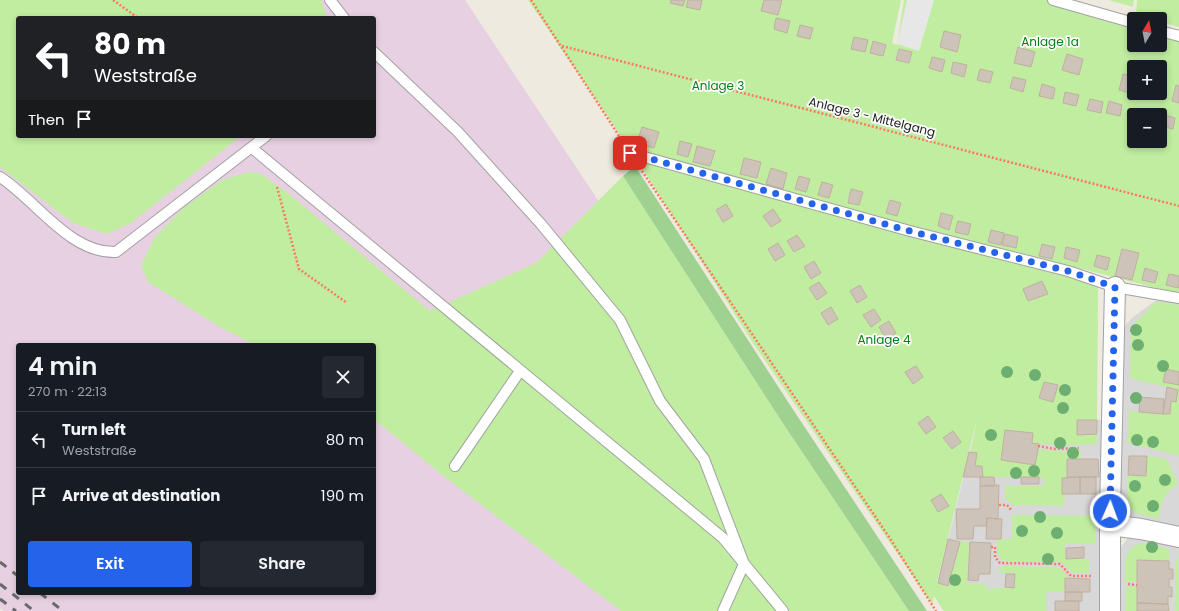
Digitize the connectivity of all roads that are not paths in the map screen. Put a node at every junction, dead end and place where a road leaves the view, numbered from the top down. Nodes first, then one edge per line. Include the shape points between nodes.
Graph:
1 (330, 0) edge
2 (1053, 0) edge
3 (342, 16) edge
4 (1127, 21) edge
5 (1167, 33) edge
6 (1179, 36) edge
7 (376, 54) edge
8 (264, 138) edge
9 (252, 148) junction
10 (630, 153) road end
11 (0, 177) edge
12 (1115, 287) junction
13 (1179, 298) edge
14 (520, 371) junction
15 (455, 466) dead end
16 (1110, 525) junction
17 (1179, 537) edge
18 (744, 564) junction
19 (723, 611) edge
20 (783, 611) edge
21 (1110, 611) edge

1 - 3 lane
2 - 4 lane
5 - 6 lane
7 - 18 lane via 458,132 541,224 620,320 660,401 704,459
8 - 9 lane
9 - 11 lane via 116,252 93,249 71,237
9 - 14 lane
10 - 12 lane via 910,231 1068,271
12 - 13 lane
12 - 16 street
14 - 15 lane
14 - 18 lane via 723,538
16 - 17 street
16 - 21 street
18 - 19 lane
18 - 20 lane

